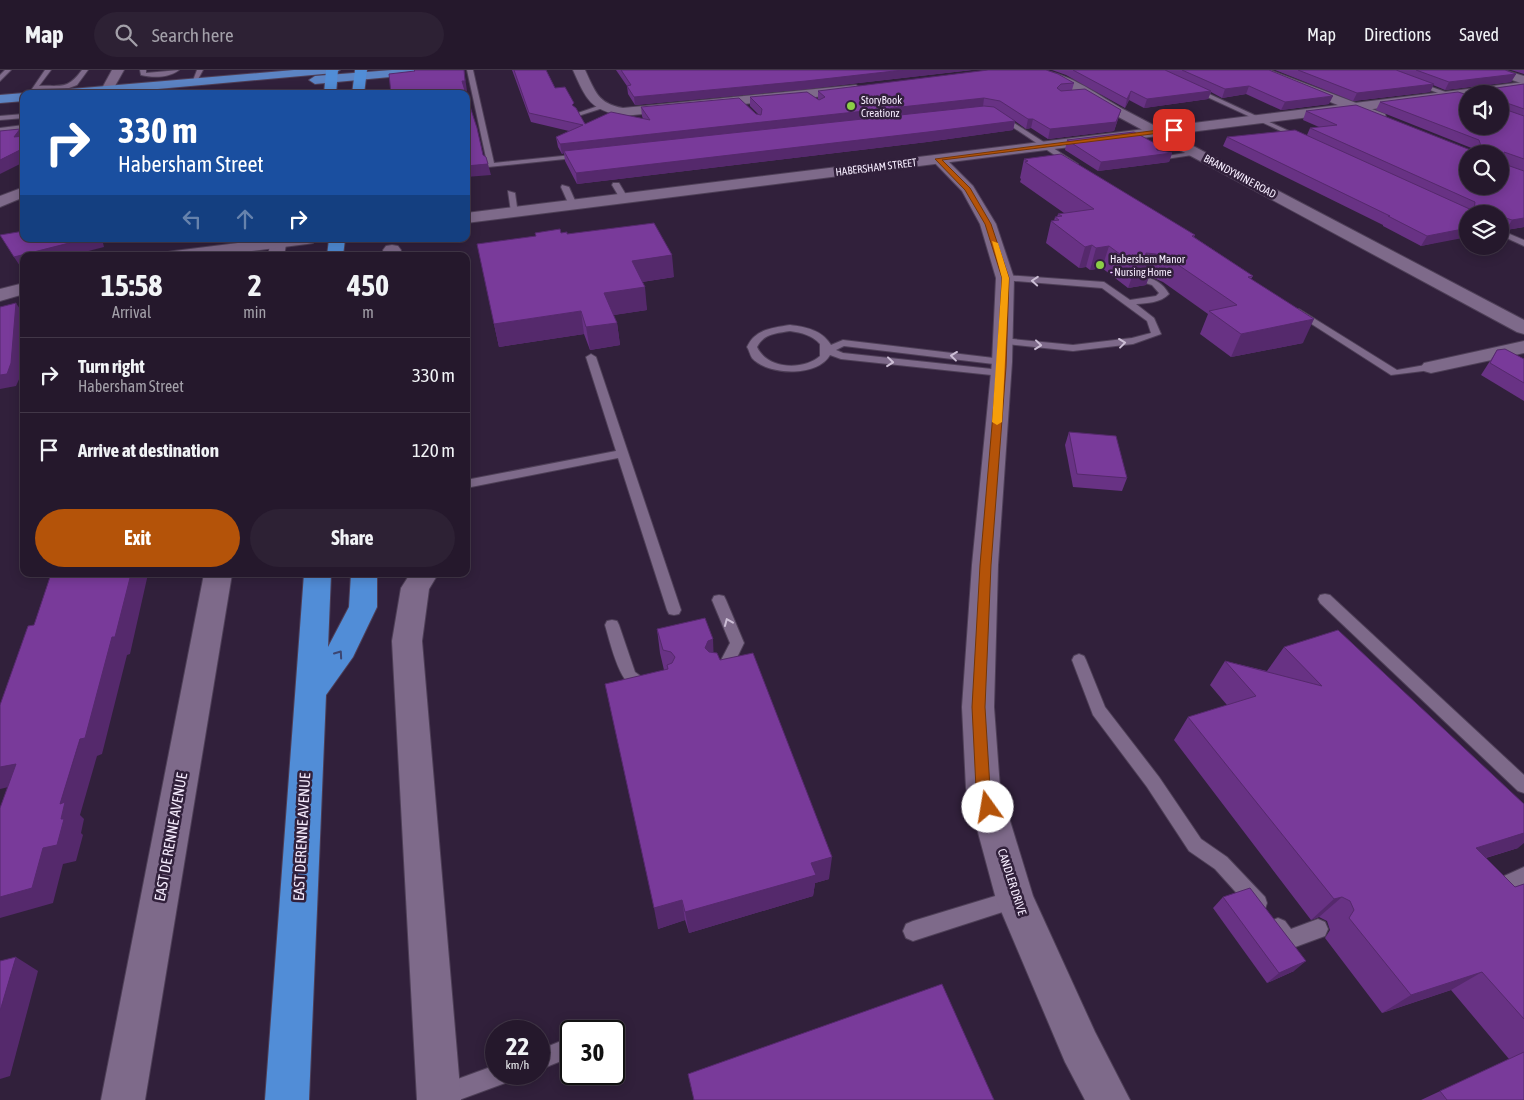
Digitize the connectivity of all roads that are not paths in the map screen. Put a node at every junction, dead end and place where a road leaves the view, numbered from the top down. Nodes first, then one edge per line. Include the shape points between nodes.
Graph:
1 (8, 70) edge
2 (48, 70) edge
3 (85, 70) edge
4 (118, 70) edge
5 (143, 70) edge
6 (176, 70) edge
7 (200, 70) edge
8 (204, 70) edge
9 (433, 70) edge
10 (470, 70) edge
11 (579, 70) edge
12 (1023, 70) edge
13 (1260, 70) edge
14 (1379, 70) edge
15 (1492, 70) edge
16 (332, 72) edge
17 (1049, 72) edge
18 (361, 73) edge
19 (0, 79) edge
20 (1524, 80) edge
21 (194, 82) junction
22 (1184, 84) edge
23 (1524, 86) edge
24 (865, 88) edge
25 (107, 90) joint
26 (192, 90) edge
27 (330, 90) edge
28 (359, 90) edge
29 (1448, 95) junction
30 (20, 97) edge
31 (0, 99) edge
32 (1459, 99) edge
33 (20, 106) edge
34 (601, 107) junction
35 (1354, 107) junction
36 (0, 108) edge
37 (989, 112) edge
38 (578, 114) edge
39 (20, 116) edge
40 (0, 118) edge
41 (1259, 119) junction
42 (1390, 122) edge
43 (20, 128) edge
44 (0, 130) edge
45 (1157, 132) junction
46 (1312, 144) edge
47 (1047, 146) junction
48 (1197, 153) junction
49 (589, 155) edge
50 (1159, 158) edge
51 (938, 159) junction
52 (1079, 167) edge
53 (616, 185) dead end
54 (565, 187) dead end
55 (20, 193) edge
56 (511, 193) dead end
57 (624, 198) junction
58 (0, 202) edge
59 (573, 205) junction
60 (515, 212) junction
61 (470, 218) edge
62 (1509, 236) edge
63 (295, 242) edge
64 (1524, 243) edge
65 (278, 246) edge
66 (216, 252) edge
67 (1006, 278) junction
68 (1142, 279) edge
69 (1121, 283) edge
70 (1104, 285) junction
71 (20, 289) edge
72 (0, 295) edge
73 (1128, 303) junction
74 (1290, 306) edge
75 (1524, 328) edge
76 (1524, 347) edge
77 (828, 350) junction
78 (925, 353) junction
79 (591, 357) dead end
80 (1002, 359) junction
81 (921, 365) junction
82 (1431, 367) joint
83 (623, 453) junction
84 (470, 483) edge
85 (217, 577) edge
86 (317, 577) edge
87 (364, 577) edge
88 (422, 577) edge
89 (1325, 599) dead end
90 (719, 600) dead end
91 (674, 610) dead end
92 (612, 625) dead end
93 (1079, 660) dead end
94 (716, 671) edge
95 (660, 684) edge
96 (310, 693) junction
97 (1524, 786) edge
98 (1524, 876) edge
99 (1524, 898) edge
100 (1015, 899) junction
101 (1318, 929) dead end
102 (913, 931) dead end
103 (485, 1080) edge
104 (439, 1098) edge
105 (123, 1100) edge
106 (287, 1100) edge
107 (1108, 1100) edge

1 - 19 lane
2 - 3 lane via 34,88 67,87 75,84
4 - 25 street
5 - 6 lane via 147,75
7 - 8 lane
7 - 21 lane
9 - 18 main road
10 - 49 lane via 491,165
11 - 34 street via 594,102
12 - 17 street, BRANDYWINE ROAD
13 - 35 street
14 - 29 lane
15 - 20 street
16 - 18 main road
16 - 21 main road
16 - 26 main road
16 - 27 highway
17 - 45 street, BRANDYWINE ROAD via 1082,94
18 - 28 highway
21 - 25 main road
22 - 41 lane
23 - 29 street, HABERSHAM STREET
24 - 34 street via 810,98 742,104 623,112
29 - 32 lane
29 - 35 street, HABERSHAM STREET
30 - 31 main road
33 - 36 main road
34 - 38 lane
35 - 41 street, HABERSHAM STREET
35 - 42 street
37 - 47 lane
39 - 40 lane
41 - 45 street, HABERSHAM STREET
41 - 46 lane
43 - 44 lane
45 - 47 street, HABERSHAM STREET
45 - 48 street, BRANDYWINE ROAD
47 - 51 street, HABERSHAM STREET
47 - 52 lane
48 - 50 lane
48 - 75 street, BRANDYWINE ROAD
51 - 57 street, HABERSHAM STREET
51 - 67 street, CANDLER DRIVE via 968,190 988,224
53 - 57 lane
54 - 59 lane
55 - 58 street
56 - 60 lane
57 - 59 street, HABERSHAM STREET
59 - 60 street, HABERSHAM STREET
60 - 61 street, HABERSHAM STREET
62 - 64 lane
63 - 65 street
65 - 66 street
70 -> 67 lane
67 - 80 street, CANDLER DRIVE
68 - 73 lane via 1158,284 1164,294 1159,298
69 - 70 lane
70 - 73 lane
71 - 72 street
80 -> 73 lane via 1134,341 1156,334 1151,320
74 - 82 lane via 1395,373
76 - 82 street
77 - 77 lane via 813,333 790,328 767,332 753,342 751,349 760,361 795,369 813,365 825,357
77 - 78 lane via 843,344
77 -> 81 lane via 841,356
80 -> 78 lane
78 - 81 lane
79 - 83 lane
80 - 81 lane
80 - 100 street, CANDLER DRIVE via 985,565 978,707 983,788
83 - 84 lane
83 - 91 lane
85 - 105 street, EAST DE RENNE AVENUE
86 - 96 highway, EAST DERENNE AVENUE
96 -> 87 highway via 343,648 363,607
88 - 104 street via 415,588 407,641
89 - 97 lane
94 -> 90 lane via 726,668 737,643
92 - 95 lane via 629,676 644,688
93 - 101 lane via 1099,710 1195,845 1221,863 1287,940
96 - 106 highway, EAST DERENNE AVENUE
98 - 99 lane via 1509,882
100 - 102 lane
100 - 107 street, CANDLER DRIVE via 1080,1046
103 - 104 lane

